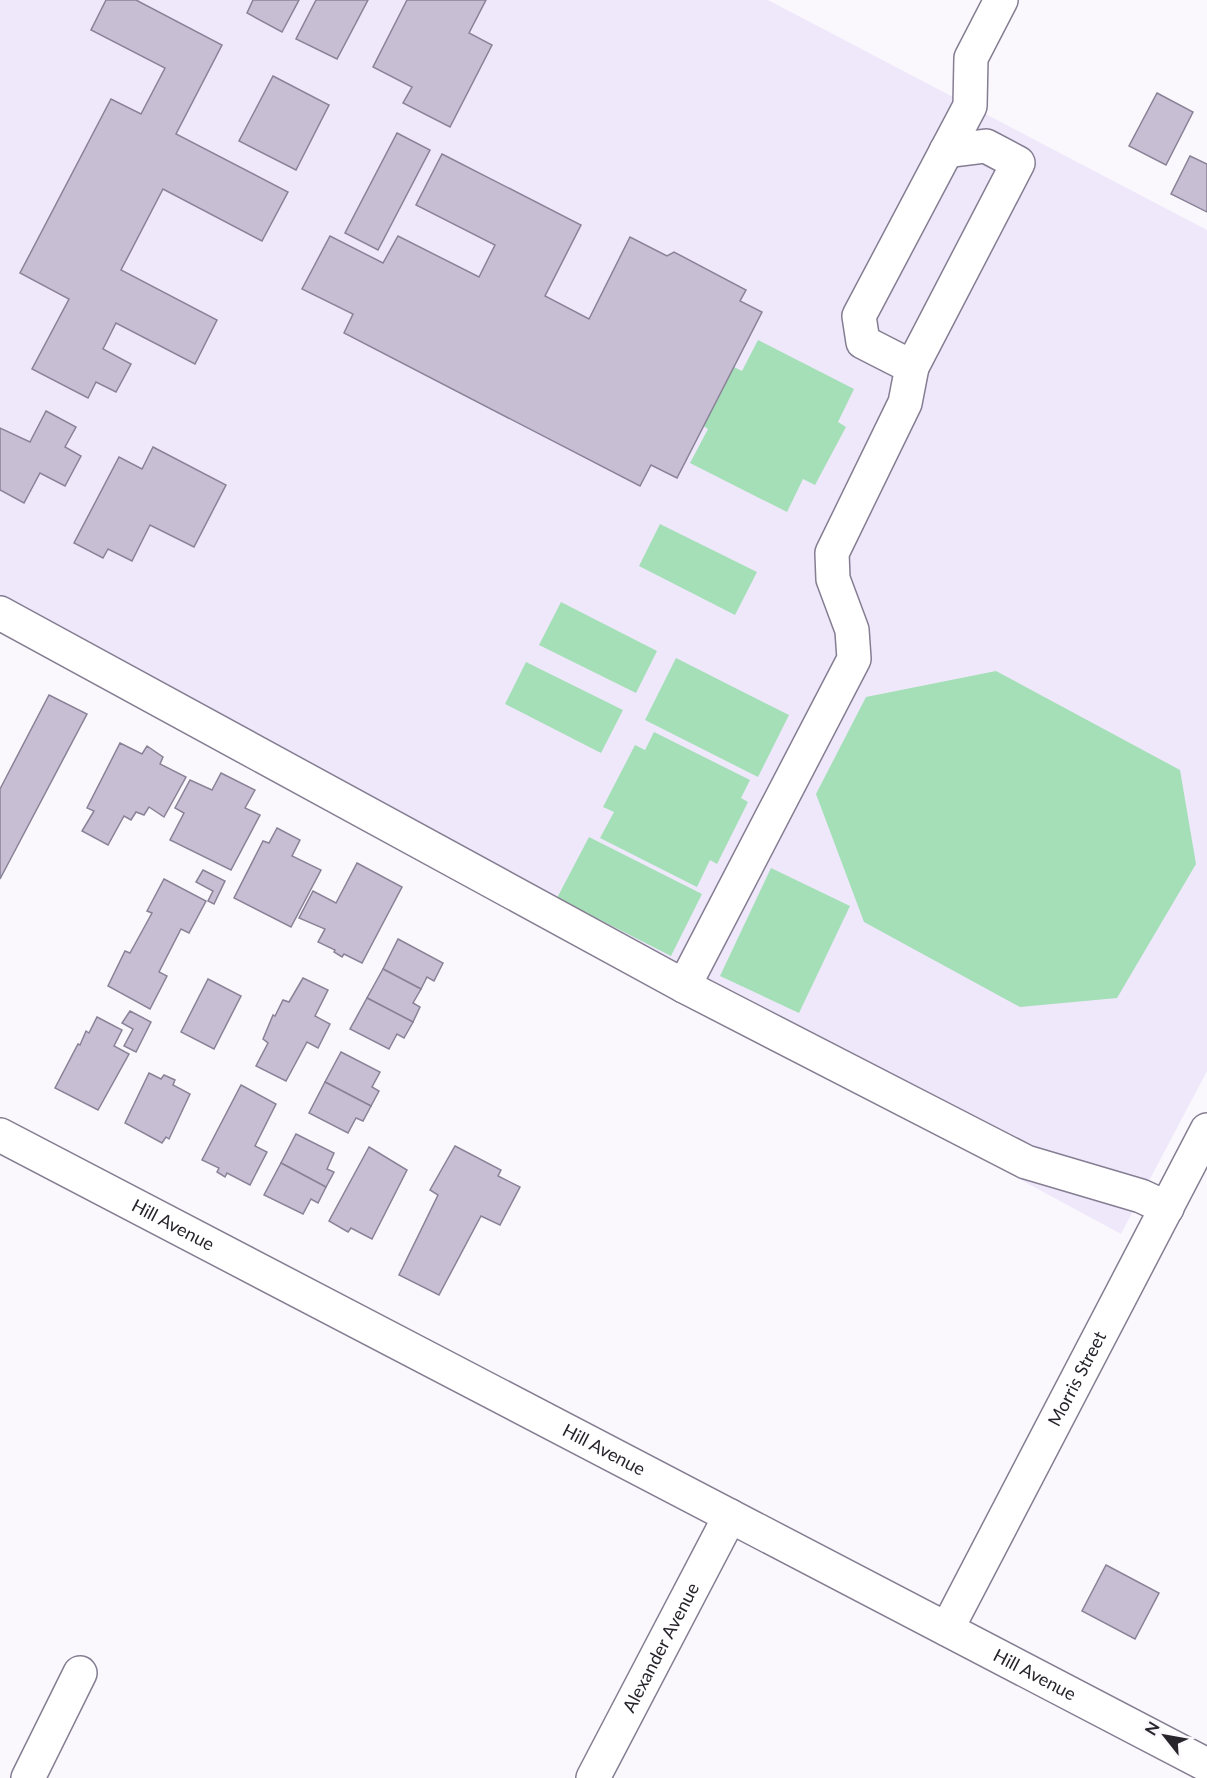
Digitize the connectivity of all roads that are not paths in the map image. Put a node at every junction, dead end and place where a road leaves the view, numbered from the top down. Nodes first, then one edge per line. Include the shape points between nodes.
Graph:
1 (1001, 0) edge
2 (946, 150) junction
3 (912, 367) junction
4 (0, 613) edge
5 (684, 986) junction
6 (1207, 1130) edge
7 (0, 1135) edge
8 (1167, 1208) junction
9 (730, 1516) junction
10 (947, 1629) junction
11 (80, 1673) dead end
12 (1207, 1765) edge
13 (28, 1778) edge
14 (593, 1778) edge

1 - 2 street via 971,58 970,106
2 - 3 street via 860,316 863,342
2 - 3 street via 986,146 1018,163
3 - 5 street via 905,404 832,553 833,579 852,630 854,659
4 - 5 street
5 - 8 street via 1026,1162 1141,1196
6 - 8 street, Morris Street
7 - 9 street, Hill Avenue
8 - 10 street, Morris Street
9 - 10 street, Hill Avenue
9 - 14 street, Alexander Avenue
10 - 12 street, Hill Avenue
11 - 13 street

